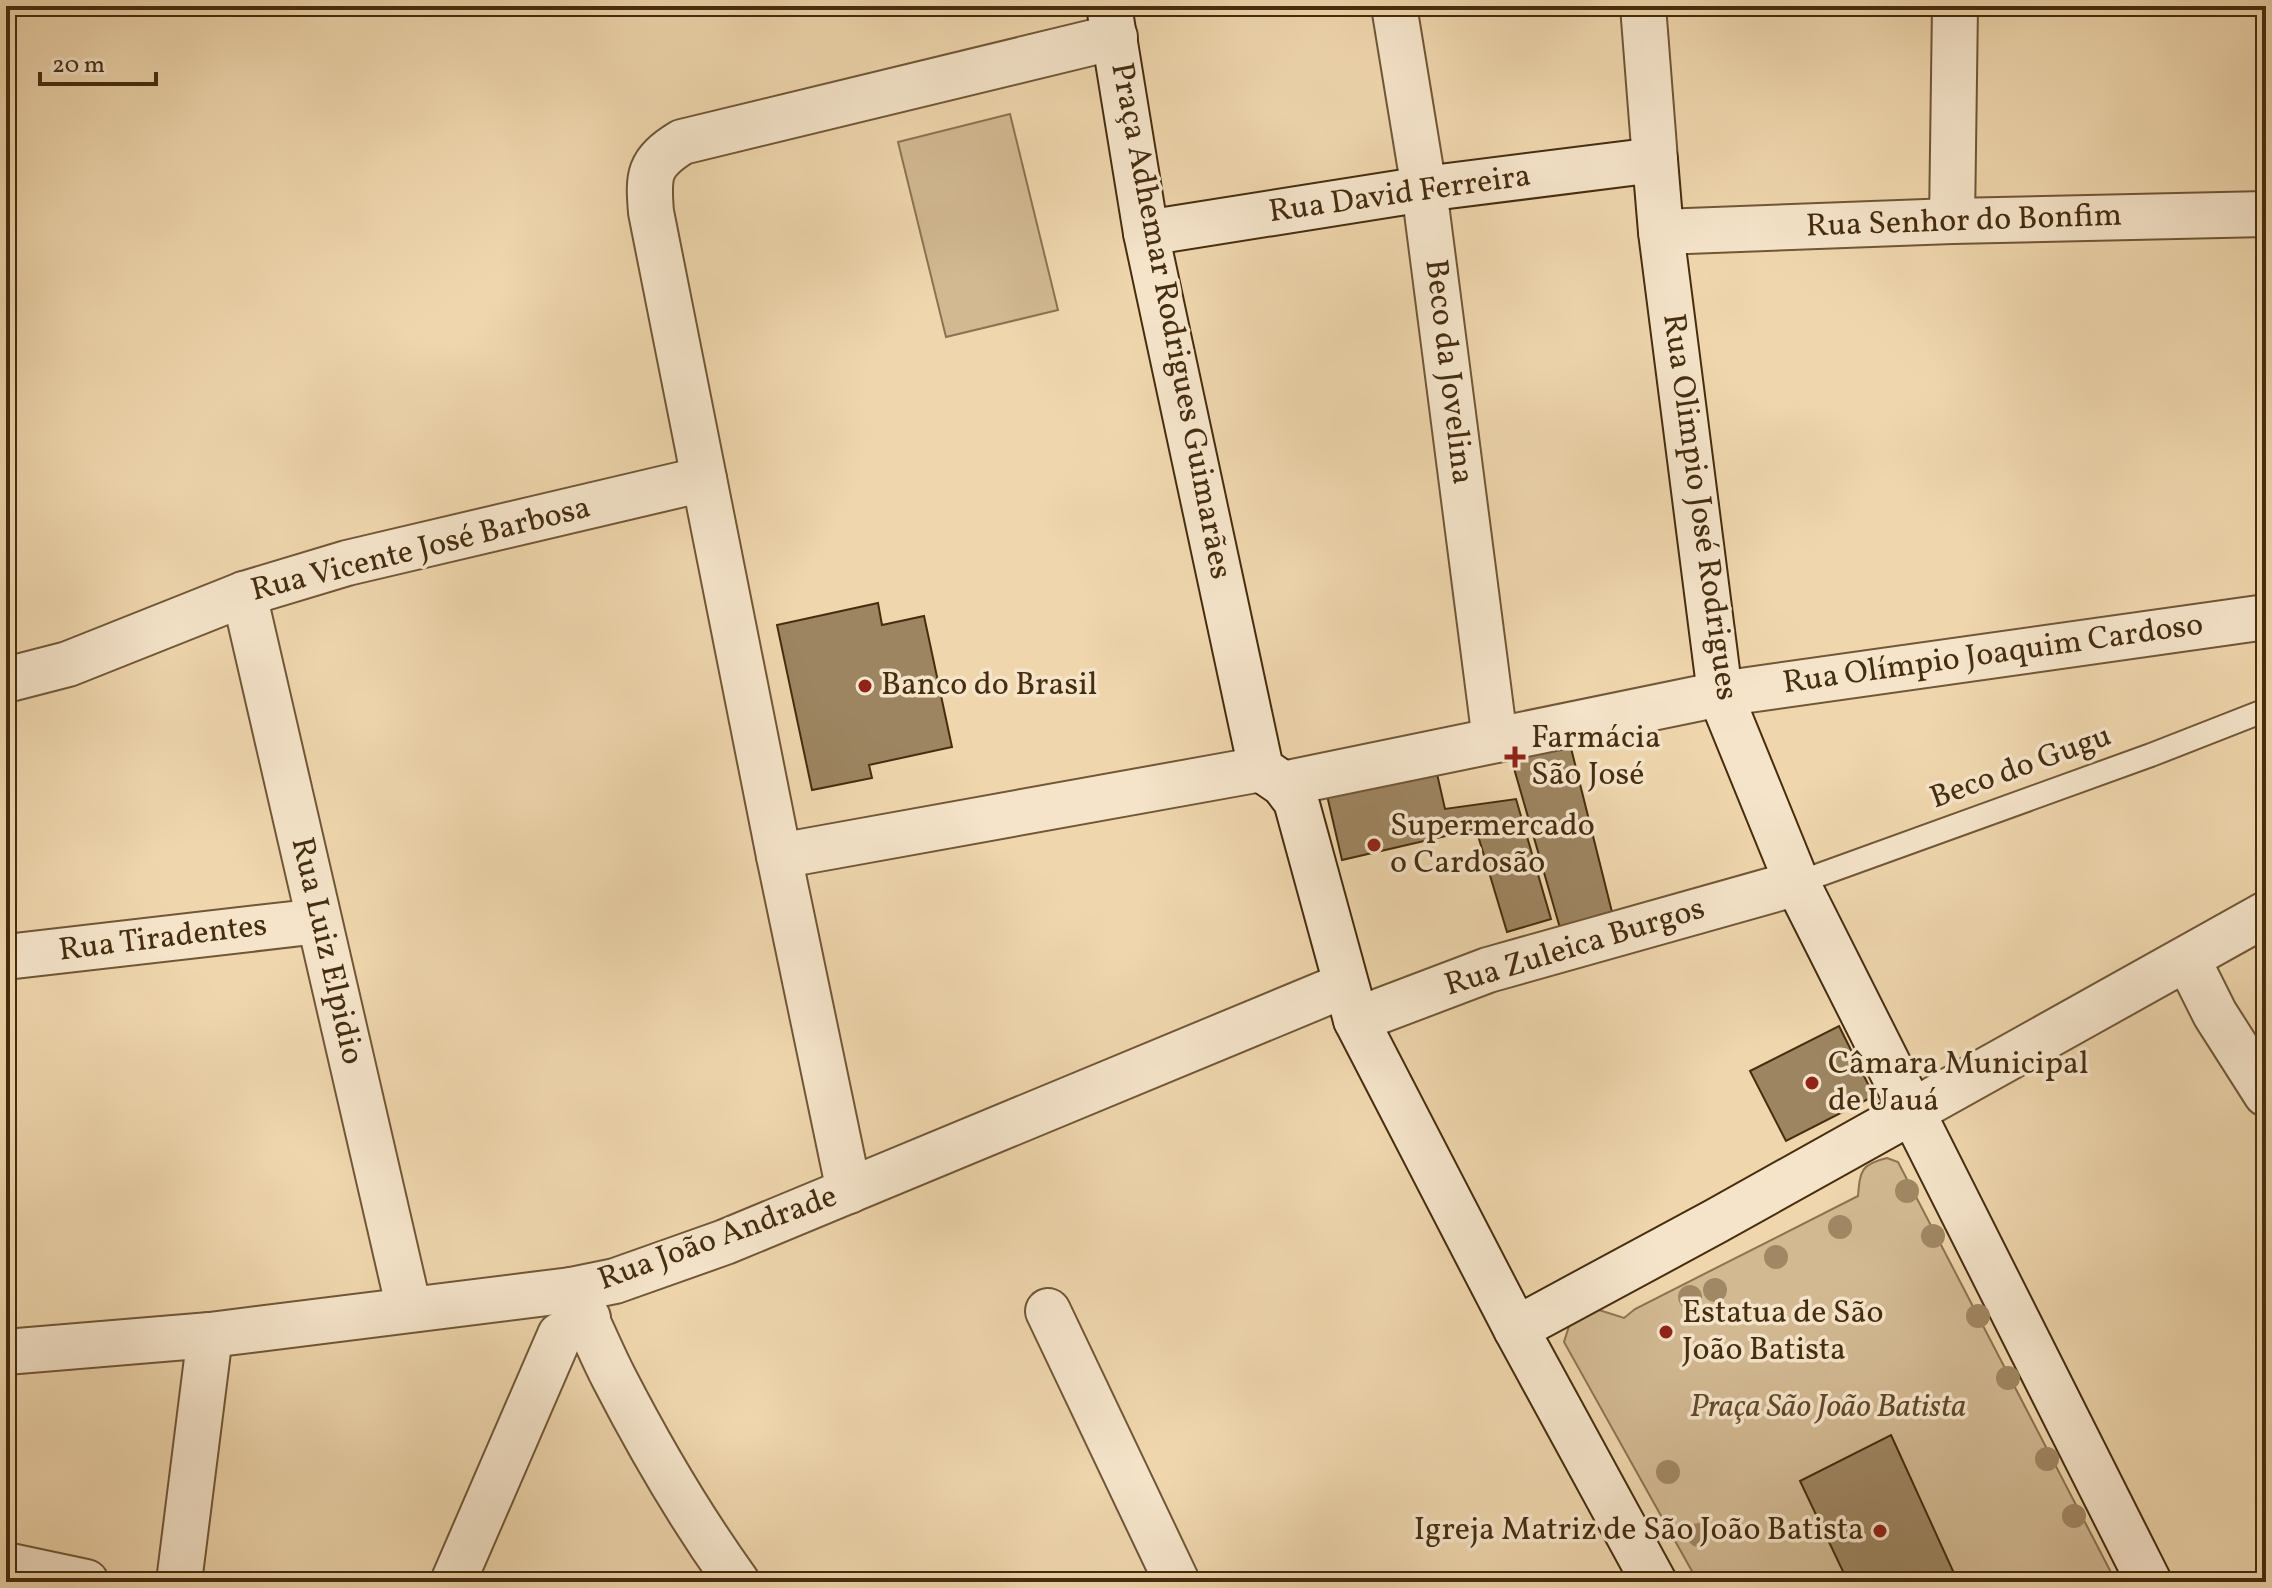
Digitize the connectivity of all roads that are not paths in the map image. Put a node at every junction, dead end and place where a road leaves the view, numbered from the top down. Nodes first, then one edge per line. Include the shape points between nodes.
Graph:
1 (1394, 6) edge
2 (1643, 6) edge
3 (1955, 6) edge
4 (1112, 22) edge
5 (1655, 160) junction
6 (1424, 189) junction
7 (2266, 214) edge
8 (1952, 221) junction
9 (1661, 232) junction
10 (1146, 233) junction
11 (704, 479) junction
12 (244, 594) junction
13 (2266, 617) edge
14 (6, 680) edge
15 (1720, 694) junction
16 (2266, 710) edge
17 (1495, 740) junction
18 (1272, 776) junction
19 (779, 856) junction
20 (1797, 883) junction
21 (2266, 914) edge
22 (319, 921) junction
23 (6, 957) edge
24 (2188, 960) junction
25 (1350, 1002) junction
26 (2266, 1094) edge
27 (1913, 1111) junction
28 (849, 1191) junction
29 (579, 1304) junction
30 (409, 1309) junction
31 (1048, 1311) dead end
32 (1516, 1329) junction
33 (210, 1335) junction
34 (6, 1352) edge
35 (6, 1565) edge
36 (86, 1582) edge
37 (179, 1582) edge
38 (453, 1582) edge
39 (737, 1582) edge
40 (1177, 1582) edge
41 (1654, 1582) edge
42 (2149, 1582) edge

1 - 6 street, Beco da Jovelina
2 - 5 street, Rua Olimpio José Rodrigues
3 - 8 street
4 - 10 street, Praça Adhemar Rodrigues Guimarães
4 - 11 street, Praça Adhemar Rodrigues Guimarães via 682,142 652,167 651,212
5 - 6 street, Rua David Ferreira
5 - 9 street, Rua Olimpio José Rodrigues
6 - 10 street, Rua David Ferreira
6 - 17 street, Beco da Jovelina
7 - 8 street, Rua Senhor do Bonfim
8 - 9 street, Rua Senhor do Bonfim
9 - 15 street, Rua Olimpio José Rodrigues
10 - 18 street, Praça Adhemar Rodrigues Guimarães
11 - 12 street, Rua Vicente José Barbosa via 347,563
11 - 19 street, Praça Adhemar Rodrigues Guimarães
12 - 14 street, Rua Vicente José Barbosa via 95,655
12 - 22 street, Rua Luiz Elpidio
13 - 15 street, Rua Olímpio Joaquim Cardoso
15 - 17 street, Rua Olímpio Joaquim Cardoso
15 - 20 street, Rua Olimpio José Rodrigues
16 - 20 lane, Beco do Gugu
17 - 18 street, Rua Olímpio Joaquim Cardoso
18 - 19 street
18 - 25 street, Praça Adhemar Rodrigues Guimarães via 1296,801
19 - 28 street, Praça Adhemar Rodrigues Guimarães
20 - 25 street, Rua Zuleica Burgos via 1488,970
20 - 27 street, Rua Olimpio José Rodrigues
21 - 24 street
22 - 23 street, Rua Tiradentes
22 - 30 street, Rua Luiz Elpidio
24 - 26 street
24 - 27 street
25 - 28 street, Rua João Andrade
25 - 32 street, Praça Adhemar Rodrigues Guimarães
27 - 32 street
27 - 42 street
28 - 29 street, Rua João Andrade via 615,1281
29 - 30 street, Rua João Andrade
29 - 38 street via 560,1335
29 - 39 street via 669,1476
30 - 33 street, Rua João Andrade
31 - 40 street
32 - 41 street
33 - 34 street, Rua João Andrade
33 - 37 street
35 - 36 street

